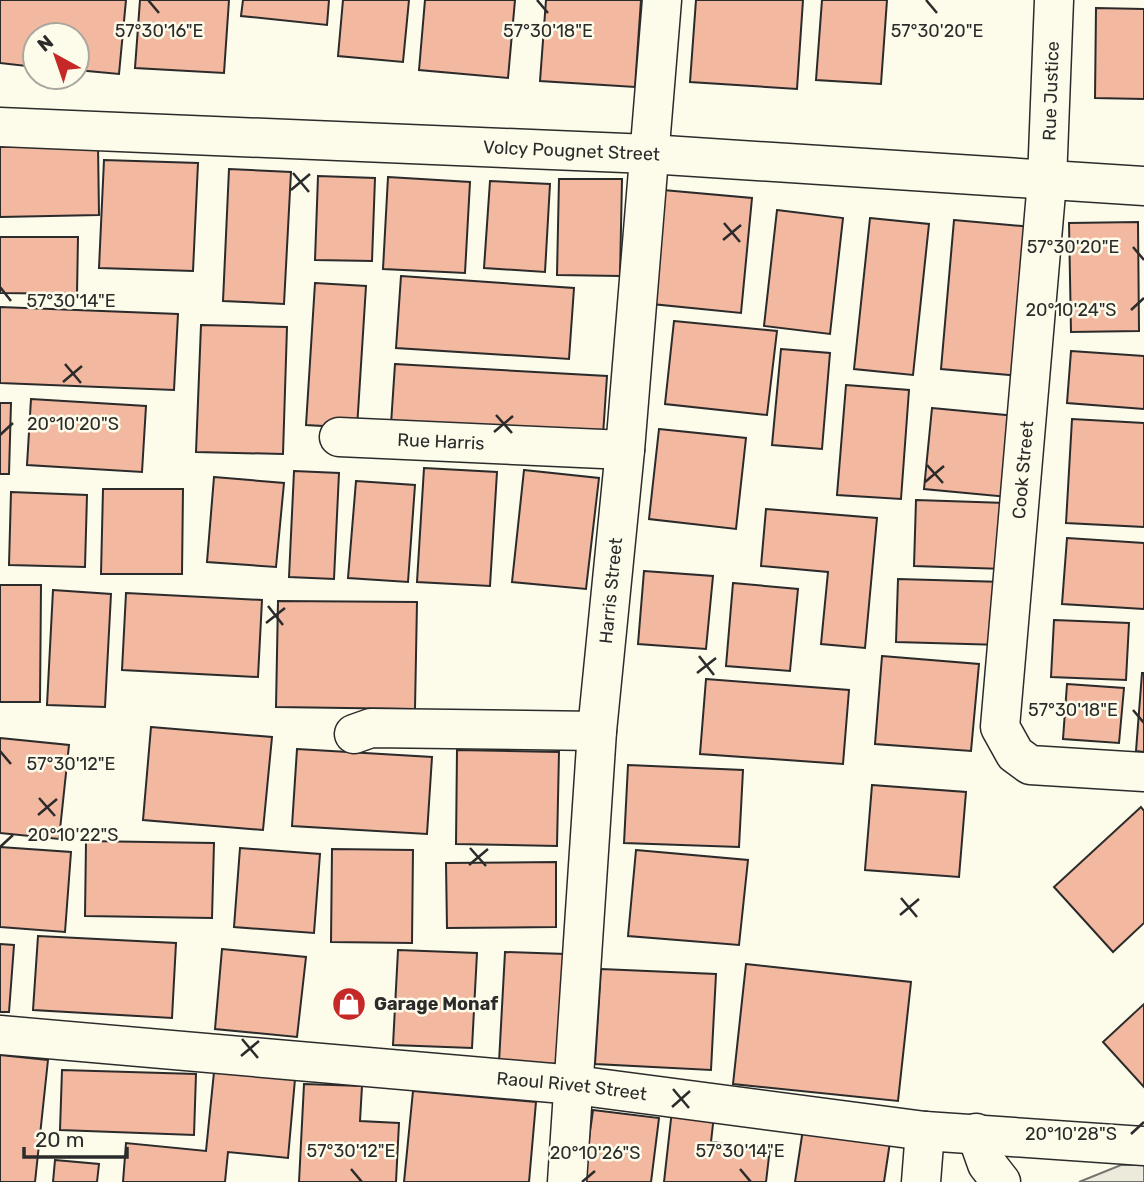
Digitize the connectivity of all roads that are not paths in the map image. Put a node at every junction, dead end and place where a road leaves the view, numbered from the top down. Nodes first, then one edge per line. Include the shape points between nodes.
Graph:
1 (662, 0) edge
2 (1054, 0) edge
3 (0, 127) edge
4 (649, 154) junction
5 (1048, 181) junction
6 (1144, 186) edge
7 (339, 437) dead end
8 (625, 450) junction
9 (597, 731) junction
10 (354, 734) dead end
11 (1144, 772) edge
12 (0, 1035) edge
13 (575, 1085) junction
14 (925, 1131) junction
15 (976, 1133) junction
16 (1144, 1146) edge
17 (567, 1182) edge
18 (921, 1182) edge
19 (1001, 1182) edge

1 - 4 street, Harris Street
2 - 5 street, Rue Justice
3 - 4 street, Volcy Pougnet Street
4 - 5 street, Volcy Pougnet Street
4 - 8 street, Harris Street
5 - 6 street, Volcy Pougnet Street
5 - 11 street, Cook Street via 1000,727 1015,754 1030,765
7 - 8 street, Rue Harris
8 - 9 street, Harris Street
9 - 10 street via 370,728
9 - 13 street, Harris Street
12 - 13 street, Raoul Rivet Street
13 - 14 street, Raoul Rivet Street
13 - 17 street, Harris Street
14 - 15 street, Raoul Rivet Street
14 - 18 street
15 - 16 street, Raoul Rivet Street
15 - 19 street via 987,1164

